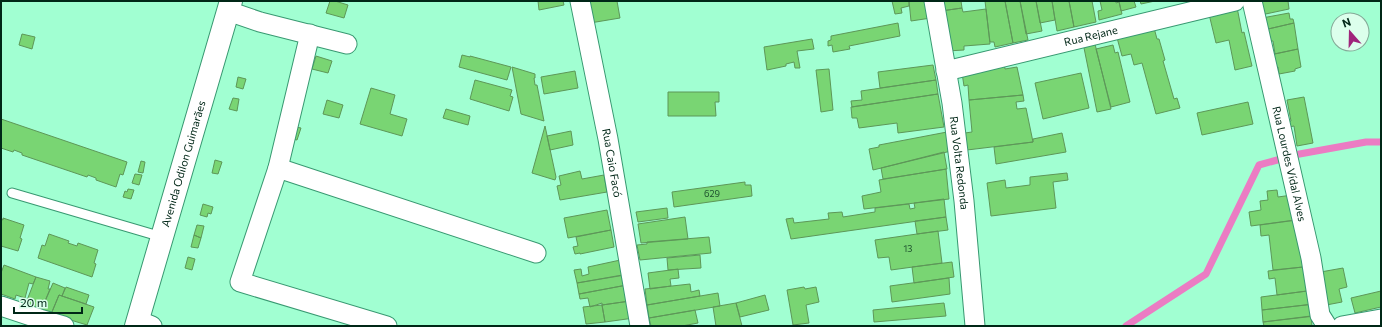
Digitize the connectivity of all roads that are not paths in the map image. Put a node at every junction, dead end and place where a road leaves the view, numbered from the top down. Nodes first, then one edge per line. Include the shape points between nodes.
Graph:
1 (580, 1) edge
2 (934, 1) edge
3 (1235, 1) edge
4 (1252, 1) edge
5 (229, 6) edge
6 (310, 34) junction
7 (347, 44) dead end
8 (946, 71) junction
9 (278, 168) junction
10 (12, 193) dead end
11 (162, 237) junction
12 (536, 253) dead end
13 (1, 306) edge
14 (1381, 319) edge
15 (142, 324) edge
16 (64, 326) edge
17 (387, 326) edge
18 (640, 326) edge
19 (975, 326) edge
20 (1327, 326) edge
21 (1342, 326) edge

1 - 18 street, Rua Caio Facó
2 - 8 street, Rua Volta Redonda
3 - 8 street, Rua Rejane
4 - 20 street, Rua Lourdes Vídal Alves via 1312,258 1320,315
5 - 6 street via 260,22
5 - 11 street, Avenida Odilon Guimarães
6 - 7 street
6 - 9 street
8 - 19 street, Rua Volta Redonda via 964,201
9 - 12 street
9 - 17 street via 240,282
10 - 11 lane
11 - 15 street, Avenida Odilon Guimarães
13 - 16 street
14 - 21 street

